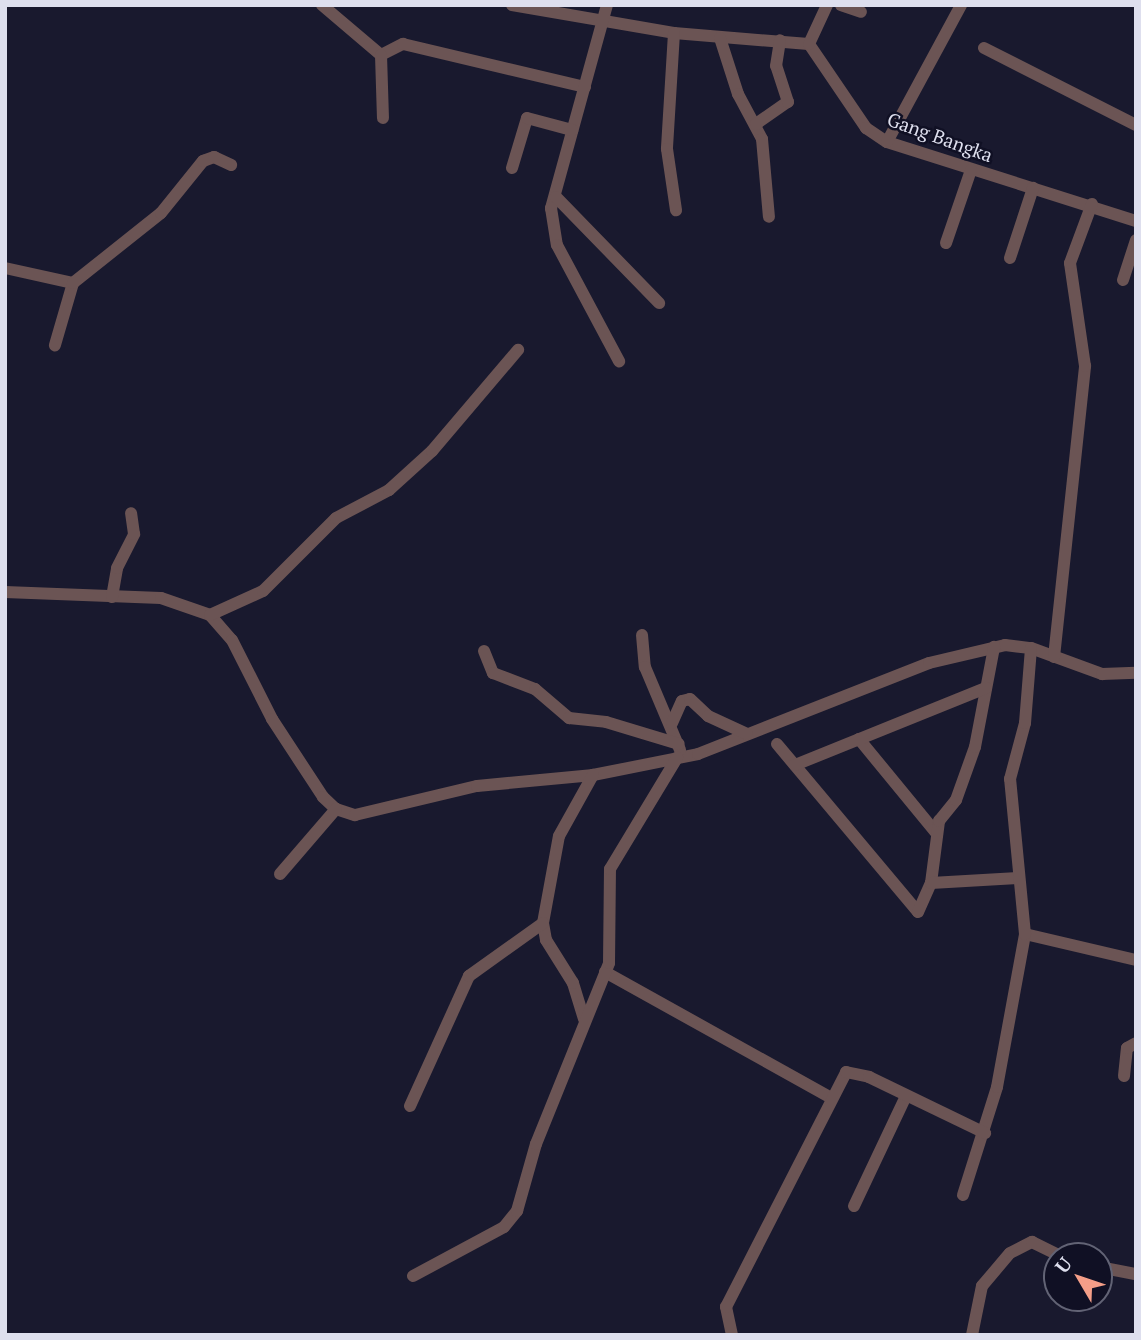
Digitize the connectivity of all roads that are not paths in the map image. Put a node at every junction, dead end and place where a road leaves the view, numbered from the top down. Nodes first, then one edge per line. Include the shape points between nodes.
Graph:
1 (322, 5) edge
2 (512, 5) edge
3 (607, 5) edge
4 (827, 5) edge
5 (841, 5) edge
6 (961, 5) edge
7 (861, 12) dead end
8 (604, 21) junction
9 (674, 33) junction
10 (720, 38) junction
11 (780, 40) junction
12 (809, 44) junction
13 (984, 48) dead end
14 (381, 55) junction
15 (585, 87) junction
16 (383, 118) dead end
17 (756, 124) junction
18 (1136, 125) edge
19 (572, 130) junction
20 (887, 142) junction
21 (231, 165) dead end
22 (512, 168) dead end
23 (971, 170) junction
24 (1033, 188) junction
25 (556, 197) junction
26 (1092, 204) junction
27 (676, 210) dead end
28 (769, 217) dead end
29 (1135, 219) edge
30 (1136, 240) edge
31 (946, 243) dead end
32 (1010, 258) dead end
33 (5, 268) edge
34 (1123, 280) dead end
35 (73, 283) junction
36 (659, 303) dead end
37 (55, 345) dead end
38 (518, 350) dead end
39 (619, 361) dead end
40 (131, 513) dead end
41 (5, 592) edge
42 (112, 597) junction
43 (210, 615) junction
44 (642, 635) dead end
45 (994, 648) junction
46 (1031, 648) junction
47 (484, 651) dead end
48 (1054, 657) junction
49 (1136, 673) edge
50 (986, 688) junction
51 (672, 723) junction
52 (747, 734) junction
53 (859, 738) junction
54 (777, 744) dead end
55 (679, 753) junction
56 (795, 765) junction
57 (593, 775) junction
58 (336, 809) junction
59 (937, 834) junction
60 (280, 874) dead end
61 (1018, 878) junction
62 (931, 883) junction
63 (543, 923) junction
64 (1025, 934) junction
65 (1136, 960) edge
66 (605, 972) junction
67 (585, 1023) junction
68 (1136, 1043) edge
69 (1124, 1076) dead end
70 (906, 1096) junction
71 (830, 1097) junction
72 (410, 1106) dead end
73 (985, 1133) junction
74 (963, 1195) dead end
75 (854, 1206) dead end
76 (1043, 1247) edge
77 (1113, 1270) edge
78 (1136, 1274) edge
79 (413, 1276) dead end
80 (732, 1335) edge
81 (972, 1335) edge

1 - 14 street
2 - 8 street
3 - 8 street
4 - 12 street
5 - 7 street
6 - 20 street
8 - 9 street
8 - 15 street
9 - 10 street
9 - 27 street via 667,149
10 - 11 street
10 - 17 street via 738,94
11 - 12 street
11 - 17 street via 776,66 788,102
12 - 20 street, Gang Bangka via 866,128
13 - 18 street
14 - 15 street via 403,44
14 - 16 street
15 - 19 street
17 - 28 street via 768,173
19 - 22 street via 527,118
19 - 25 street
20 - 23 street, Gang Bangka
21 - 35 street via 214,157 203,161 161,213
23 - 24 street, Gang Bangka
23 - 31 street
24 - 26 street, Gang Bangka
24 - 32 street
25 - 36 street
25 - 39 street via 551,208 557,245
26 - 29 street, Gang Bangka
26 - 48 street via 1069,263 1085,366
30 - 34 street
33 - 35 street
35 - 37 street
38 - 43 street via 432,451 389,490 337,517 263,591
40 - 42 street via 134,534 117,568
41 - 42 street
42 - 43 street via 173,600
43 - 58 street via 232,640 276,726
44 - 51 street via 645,667
45 - 46 street
45 - 50 street
45 - 52 street via 929,663
46 - 48 street
46 - 61 street via 1024,723 1010,779
47 - 55 street via 493,673 535,689 569,718 606,722
48 - 49 street via 1102,674
50 - 53 street
50 - 59 street via 975,747
51 - 52 street via 682,701 690,699 708,716
51 - 55 street
52 - 55 street
53 - 56 street
53 - 59 street
54 - 56 street
55 - 57 street
55 - 66 street via 610,869
56 - 62 street via 911,909 923,908
57 - 58 street via 477,786 355,815
57 - 63 street via 559,836
58 - 60 street
59 - 62 street
61 - 62 street
61 - 64 street
63 - 67 street via 550,948 583,1005
63 - 72 street via 469,976
64 - 65 street
64 - 73 street
66 - 67 street
66 - 71 street
67 - 79 street via 523,1190 504,1227
68 - 69 street via 1127,1048
70 - 71 street via 854,1071 846,1072
70 - 73 street
70 - 75 street
71 - 80 street via 726,1307
73 - 74 street
76 - 81 street via 1032,1242 1010,1253 982,1286
77 - 78 street

